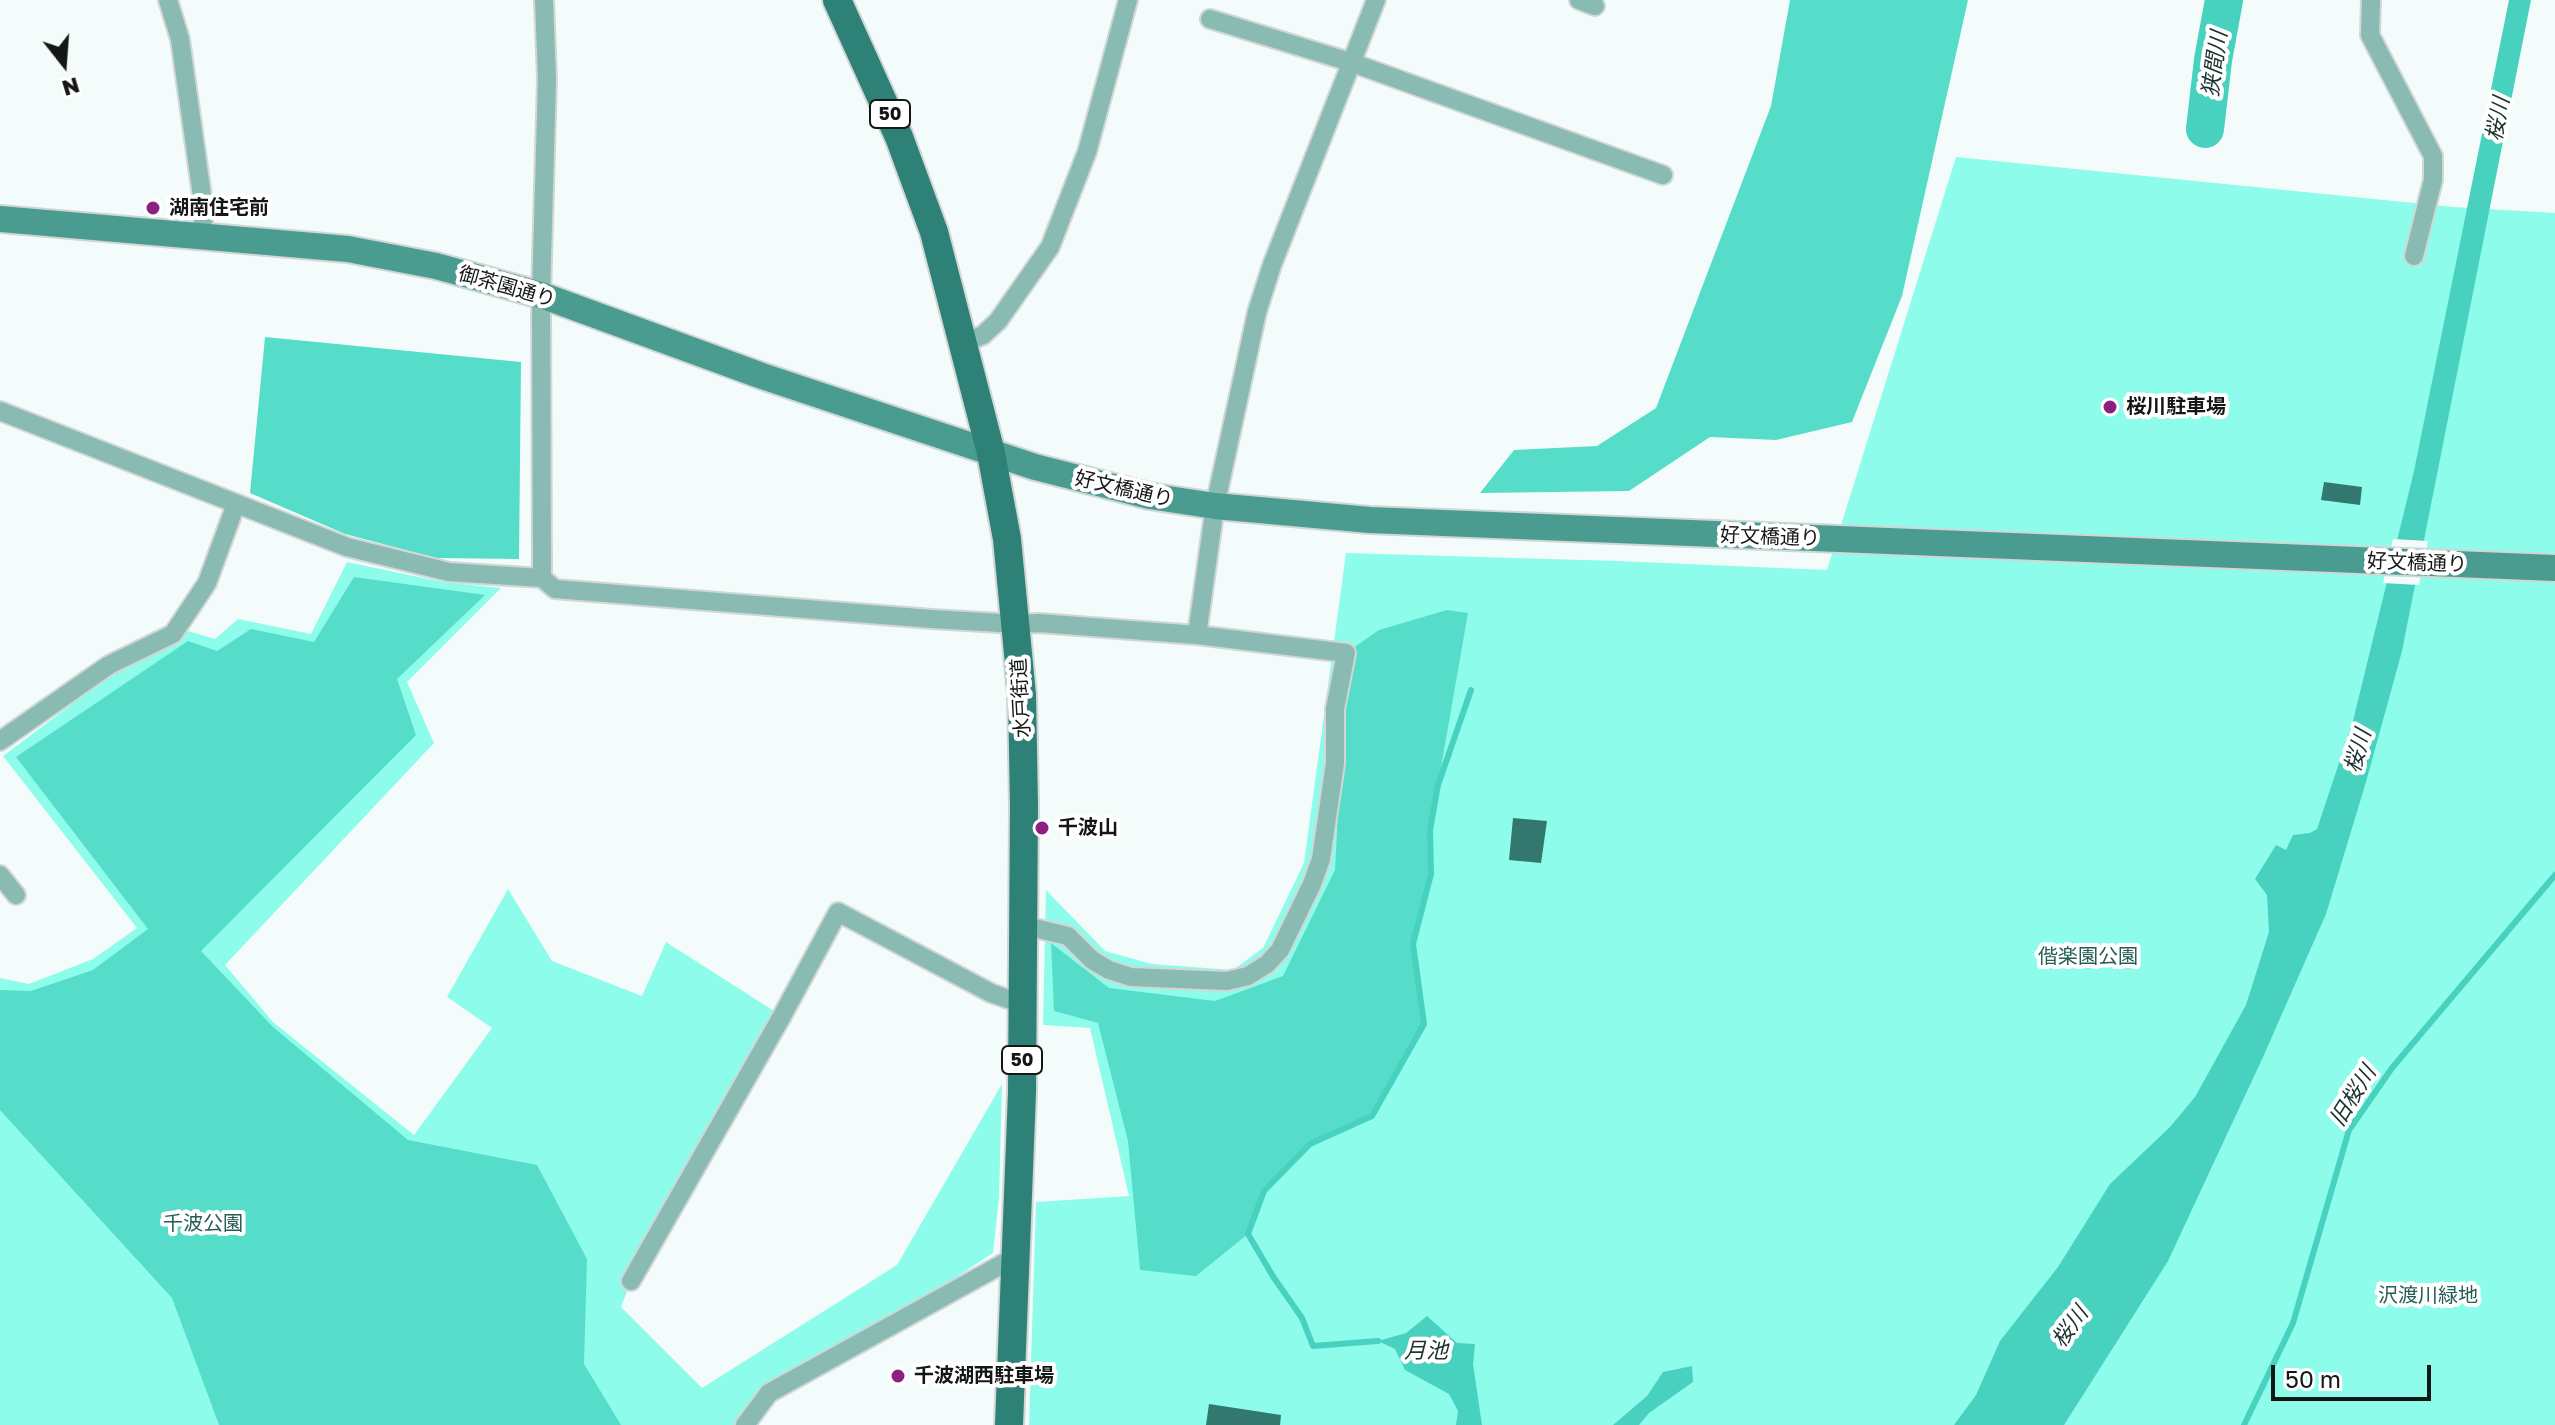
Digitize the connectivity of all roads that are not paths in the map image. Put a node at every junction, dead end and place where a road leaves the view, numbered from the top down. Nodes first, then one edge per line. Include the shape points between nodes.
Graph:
1 (168, 0) edge
2 (544, 0) edge
3 (837, 0) edge
4 (1128, 0) edge
5 (1376, 0) edge
6 (2371, 0) edge
7 (1210, 19) dead end
8 (1350, 62) junction
9 (1663, 175) dead end
10 (0, 219) edge
11 (202, 235) junction
12 (2414, 256) dead end
13 (541, 295) junction
14 (964, 343) junction
15 (0, 411) edge
16 (991, 453) junction
17 (236, 504) junction
18 (1215, 506) junction
19 (2555, 568) edge
20 (542, 578) junction
21 (1017, 624) junction
22 (1197, 635) junction
23 (0, 741) edge
24 (0, 875) edge
25 (16, 895) dead end
26 (1022, 925) junction
27 (1022, 1004) junction
28 (1017, 1256) junction
29 (631, 1281) dead end
30 (745, 1425) edge
31 (1009, 1425) edge

1 - 11 street via 180,39 204,210
2 - 13 street
3 - 14 main road, 水戸街道 / 50 via 919,185
4 - 14 street via 1087,152 1050,247 998,321
5 - 8 street
6 - 12 street via 2370,35 2433,156 2433,180
7 - 8 street
8 - 9 street
8 - 18 street via 1257,312
10 - 11 street, 御茶園通り
11 - 13 street, 御茶園通り via 348,249
13 - 16 street, 御茶園通り
13 - 20 street
14 - 16 main road, 水戸街道 / 50
15 - 17 street
16 - 18 street, 好文橋通り via 1149,496
16 - 21 main road, 水戸街道 / 50
17 - 20 street via 347,547 449,572
17 - 23 street via 207,583 173,634 88,677
18 - 19 street, 好文橋通り via 1370,520
18 - 22 street
20 - 21 street via 555,589
21 - 22 street
21 - 26 main road, 水戸街道 / 50
22 - 26 street via 1346,653 1335,709 1335,763 1321,859 1280,950 1258,970 1227,981 1131,977 1092,960 1068,936
24 - 25 street
26 - 27 main road, 水戸街道 / 50
27 - 28 main road, 水戸街道 / 50
27 - 29 street via 991,993 838,912
28 - 30 street via 769,1393
28 - 31 main road, 水戸街道 / 50

